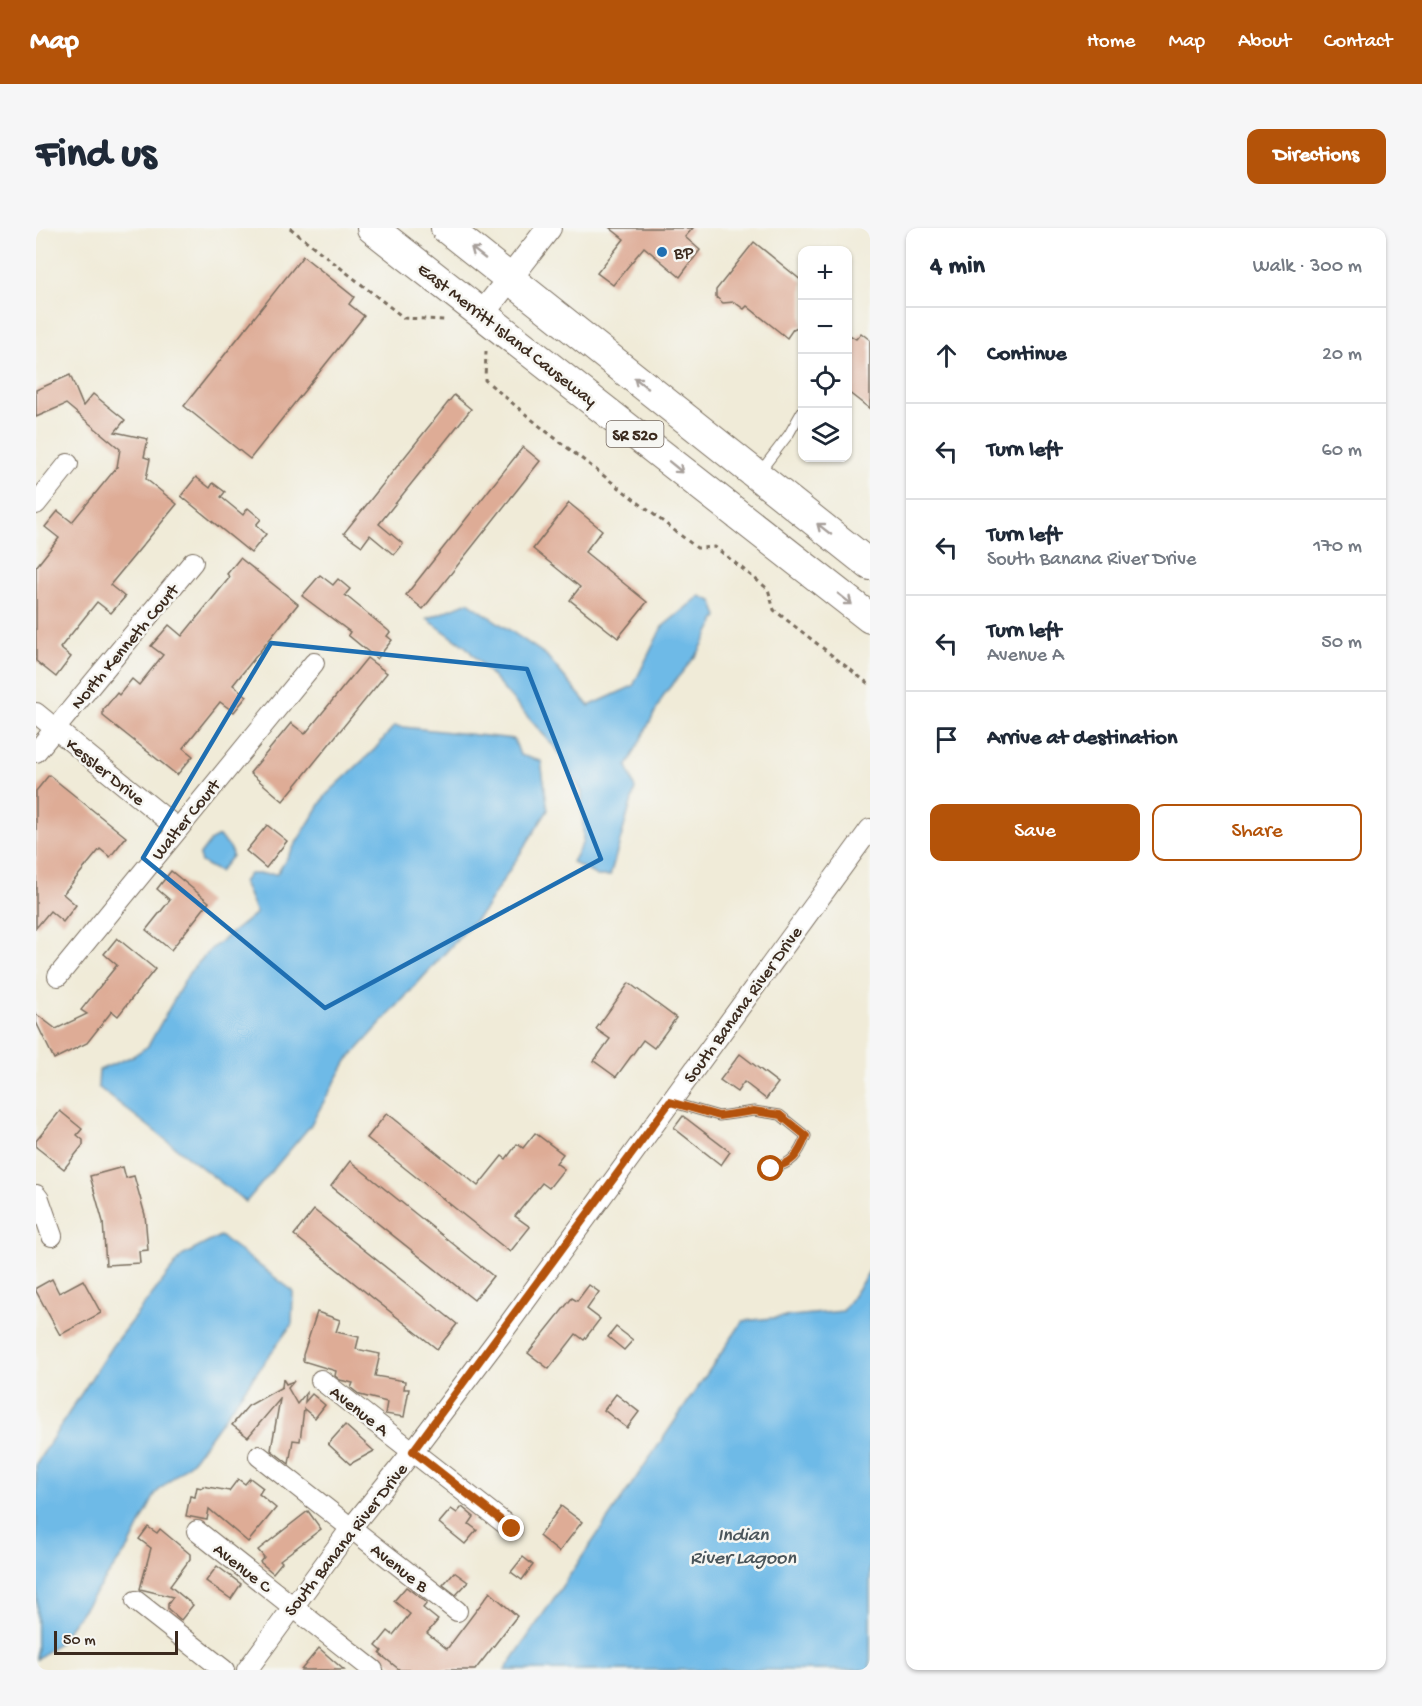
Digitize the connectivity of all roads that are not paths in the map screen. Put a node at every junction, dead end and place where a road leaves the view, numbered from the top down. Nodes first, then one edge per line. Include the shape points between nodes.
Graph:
1 (372, 228) edge
2 (446, 228) edge
3 (549, 228) edge
4 (510, 278) junction
5 (482, 314) junction
6 (798, 418) edge
7 (68, 464) dead end
8 (757, 476) junction
9 (36, 504) edge
10 (192, 562) dead end
11 (870, 565) edge
12 (870, 618) edge
13 (314, 663) dead end
14 (36, 713) edge
15 (55, 729) junction
16 (36, 752) edge
17 (177, 828) junction
18 (870, 829) edge
19 (58, 976) dead end
20 (670, 1102) junction
21 (771, 1169) dead end
22 (36, 1195) edge
23 (52, 1236) dead end
24 (321, 1380) dead end
25 (413, 1451) junction
26 (259, 1456) dead end
27 (351, 1528) junction
28 (512, 1529) dead end
29 (197, 1531) dead end
30 (136, 1600) dead end
31 (292, 1606) junction
32 (457, 1611) dead end
33 (224, 1670) edge
34 (247, 1670) edge
35 (373, 1670) edge

1 - 5 main road, East Merritt Island Causeway / SR 520
4 -> 2 main road, SR 520
3 - 4 street
4 - 5 street
8 -> 4 main road, SR 520
5 -> 12 main road, East Merritt Island Causeway / SR 520
6 - 8 lane
7 - 9 street
11 -> 8 main road, SR 520
10 - 15 street, North Kenneth Court
13 - 17 street, Walter Court
14 - 15 street, Kessler Drive
15 - 16 street, North Kenneth Court
15 - 17 street, Kessler Drive
17 - 19 street, Walter Court
18 - 20 street, South Banana River Drive
20 - 21 lane via 719,1116 754,1111 780,1115 806,1136 800,1152 787,1165
20 - 25 street, South Banana River Drive
22 - 23 street
24 - 25 street, Avenue A
25 - 27 street, South Banana River Drive
25 - 28 street, Avenue A
26 - 27 street, Avenue B
27 - 31 street, South Banana River Drive
27 - 32 street, Avenue B
29 - 31 street, Avenue C
30 - 33 street
31 - 34 street, South Banana River Drive
31 - 35 street, Avenue C

